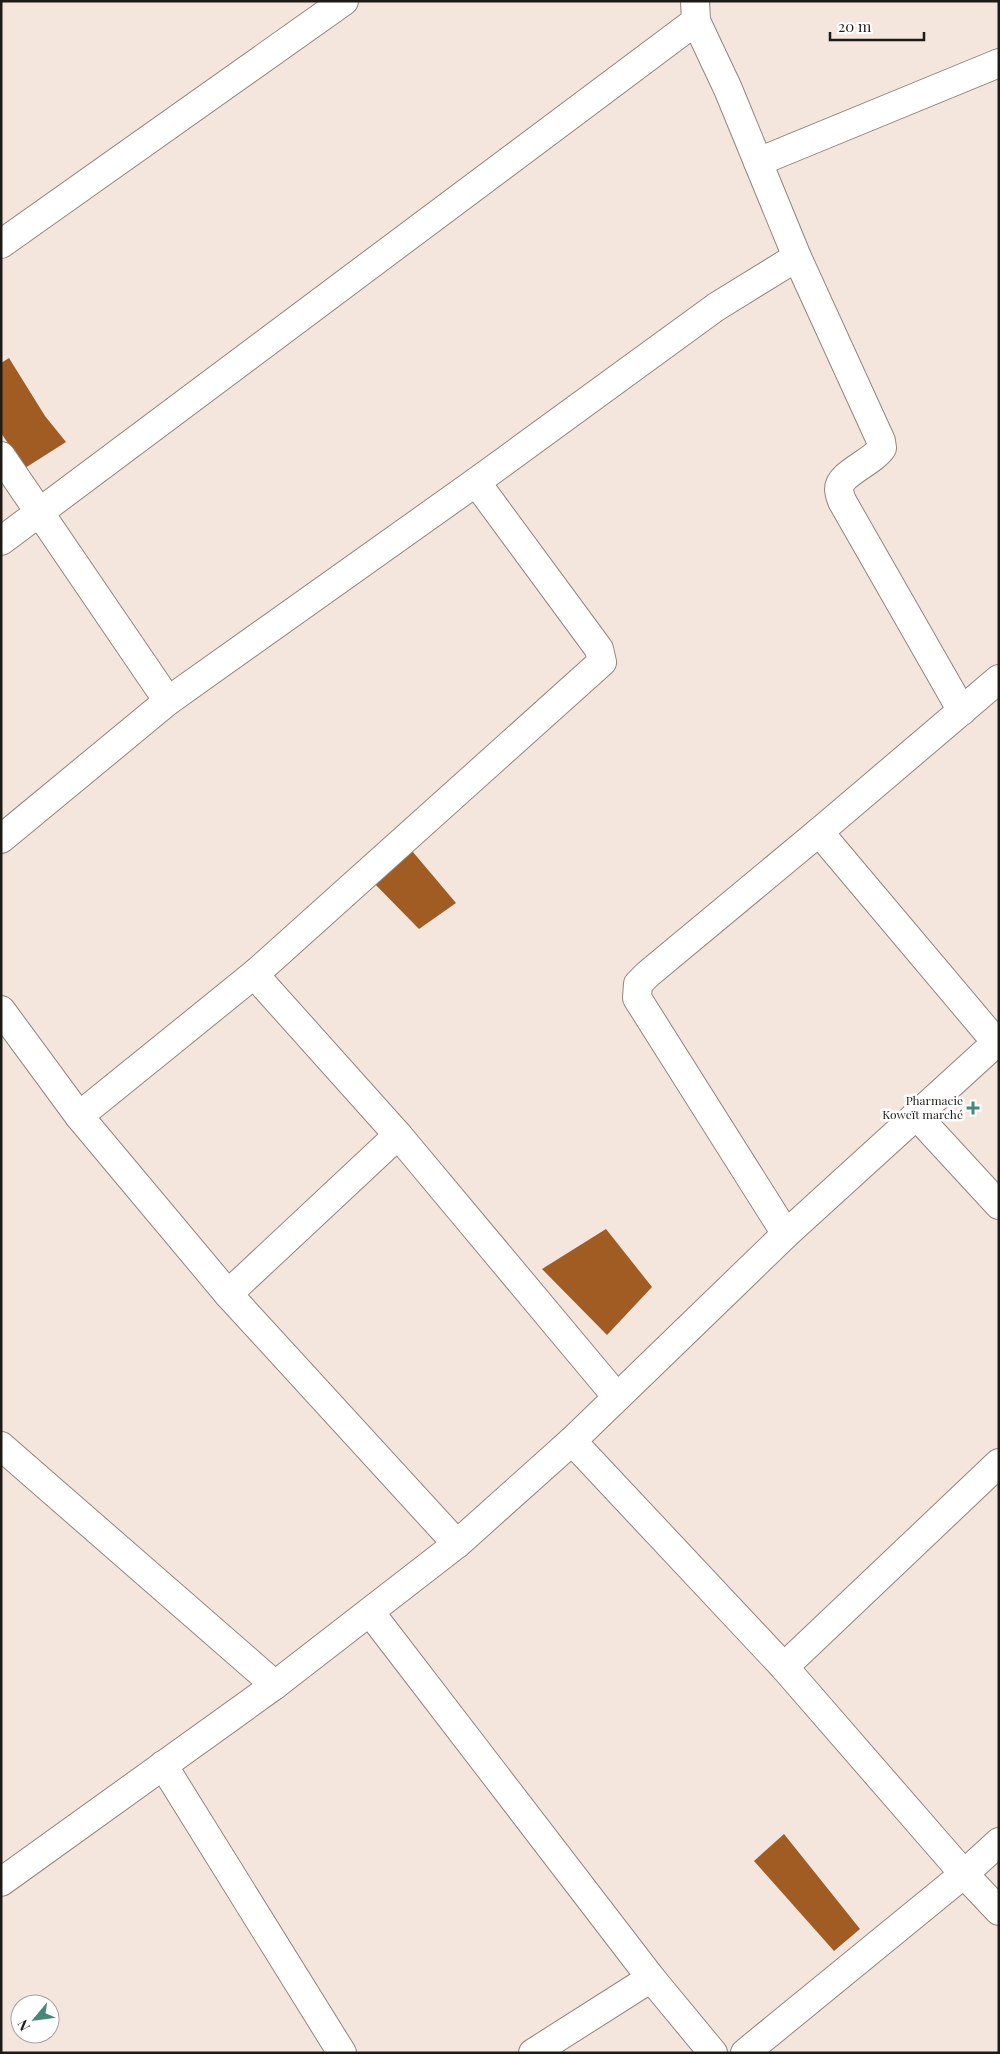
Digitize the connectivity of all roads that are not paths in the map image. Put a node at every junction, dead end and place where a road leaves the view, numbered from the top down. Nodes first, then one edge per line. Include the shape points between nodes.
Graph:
1 (344, 1) edge
2 (695, 11) edge
3 (999, 63) edge
4 (758, 162) junction
5 (1, 244) edge
6 (797, 257) junction
7 (1, 456) edge
8 (476, 482) junction
9 (39, 513) junction
10 (1, 541) edge
11 (999, 679) edge
12 (168, 701) junction
13 (962, 711) junction
14 (819, 832) junction
15 (1, 839) edge
16 (257, 972) junction
17 (1, 1010) edge
18 (997, 1041) edge
19 (916, 1115) junction
20 (79, 1116) junction
21 (398, 1135) junction
22 (999, 1205) edge
23 (786, 1234) junction
24 (228, 1294) junction
25 (617, 1397) junction
26 (572, 1441) junction
27 (1, 1446) edge
28 (999, 1463) edge
29 (457, 1544) junction
30 (370, 1612) junction
31 (784, 1667) junction
32 (275, 1685) junction
33 (163, 1765) junction
34 (999, 1842) edge
35 (964, 1874) junction
36 (1, 1882) edge
37 (999, 1911) edge
38 (651, 1978) junction
39 (747, 2052) edge
40 (342, 2053) edge
41 (532, 2053) edge
42 (713, 2053) edge

1 - 5 street
2 - 4 street
2 - 9 street
3 - 4 street
4 - 6 street
6 - 8 street via 716,307
6 - 13 street via 881,441 878,455 843,478 839,488 842,501
7 - 9 street
8 - 12 street
8 - 16 street via 599,649 602,662
9 - 10 street
9 - 12 street
11 - 13 street
12 - 15 street
13 - 14 street
14 - 18 street
14 - 23 street via 638,984 637,998
16 - 20 street
16 - 21 street via 260,982
17 - 20 street
18 - 19 street
19 - 22 street
19 - 23 street
20 - 24 street
21 - 24 street
21 - 25 street
23 - 25 street
24 - 29 street
25 - 26 street
26 - 29 street
26 - 31 street
27 - 32 street
28 - 31 street
29 - 30 street
30 - 32 street
30 - 38 street
31 - 35 street
32 - 33 street
33 - 36 street
33 - 40 street
34 - 35 street
35 - 37 street
35 - 39 street
38 - 41 street
38 - 42 street

